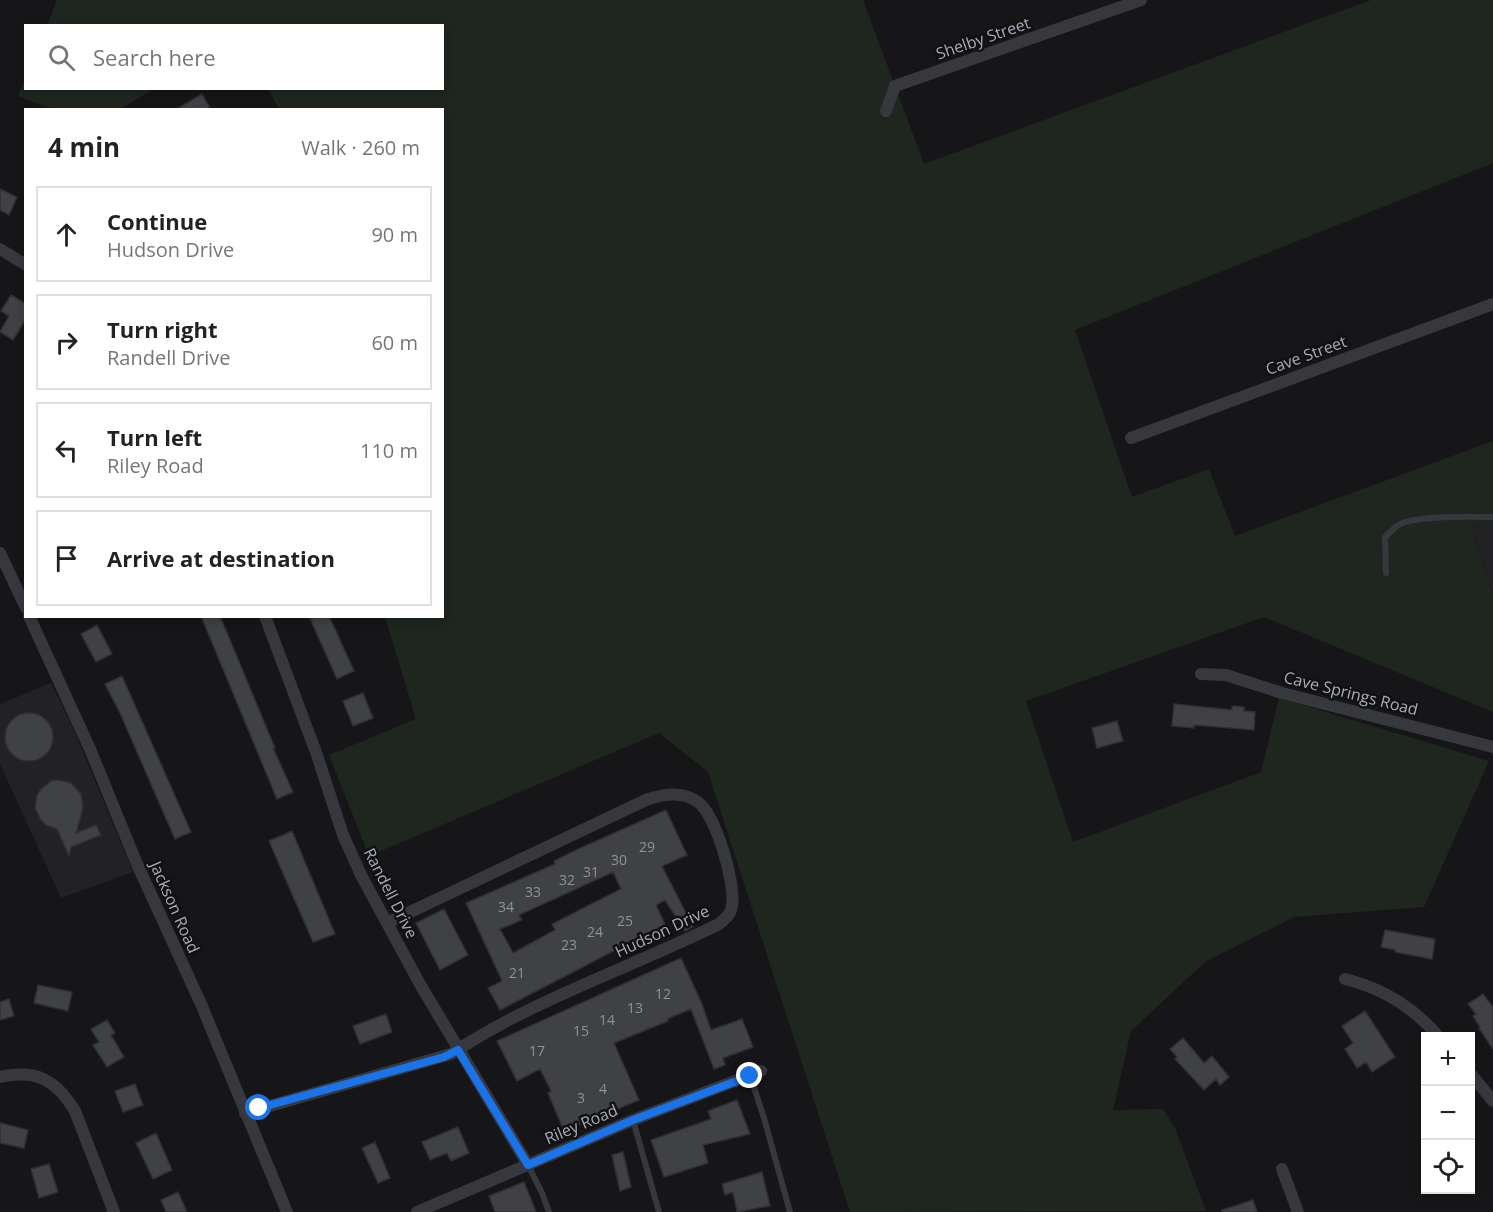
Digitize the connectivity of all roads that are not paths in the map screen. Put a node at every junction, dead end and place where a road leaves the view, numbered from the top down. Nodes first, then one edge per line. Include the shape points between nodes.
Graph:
1 (1141, 0) edge
2 (886, 111) dead end
3 (0, 249) edge
4 (24, 264) edge
5 (1493, 304) edge
6 (1131, 438) dead end
7 (1493, 517) edge
8 (0, 553) edge
9 (1386, 573) dead end
10 (24, 605) edge
11 (30, 618) edge
12 (266, 618) edge
13 (1202, 674) dead end
14 (1493, 747) edge
15 (387, 923) junction
16 (1345, 979) dead end
17 (1434, 1032) edge
18 (458, 1050) junction
19 (755, 1073) joint
20 (0, 1077) edge
21 (1475, 1079) edge
22 (1493, 1101) edge
23 (245, 1113) junction
24 (633, 1120) junction
25 (528, 1165) junction
26 (1282, 1169) dead end
27 (114, 1212) edge
28 (287, 1212) edge
29 (418, 1212) edge
30 (549, 1212) edge
31 (659, 1212) edge
32 (790, 1212) edge
33 (1298, 1212) edge

1 - 2 street, Shelby Street via 895,86
3 - 4 street
5 - 6 street, Cave Street
7 - 9 lane via 1414,520 1399,525 1385,537
8 - 10 street
11 - 23 street, Jackson Road via 201,1004
12 - 15 street, Randell Drive via 343,835
13 - 14 street, Cave Springs Road via 1226,675
15 - 18 street, Randell Drive
15 - 18 street, Hudson Drive via 648,799 675,794 689,797 708,812 733,892 728,916 719,924 562,994
16 - 17 street via 1367,984 1397,1000
18 - 23 street, Hudson Drive
18 - 25 street, Randell Drive
19 - 24 street, Riley Road
19 - 32 lane
20 - 27 street via 16,1073 44,1079 66,1097
21 - 22 street
23 - 28 street, Jackson Road
24 - 25 street, Riley Road
24 - 31 lane
25 - 29 street, Riley Road
25 - 30 lane
26 - 33 street

